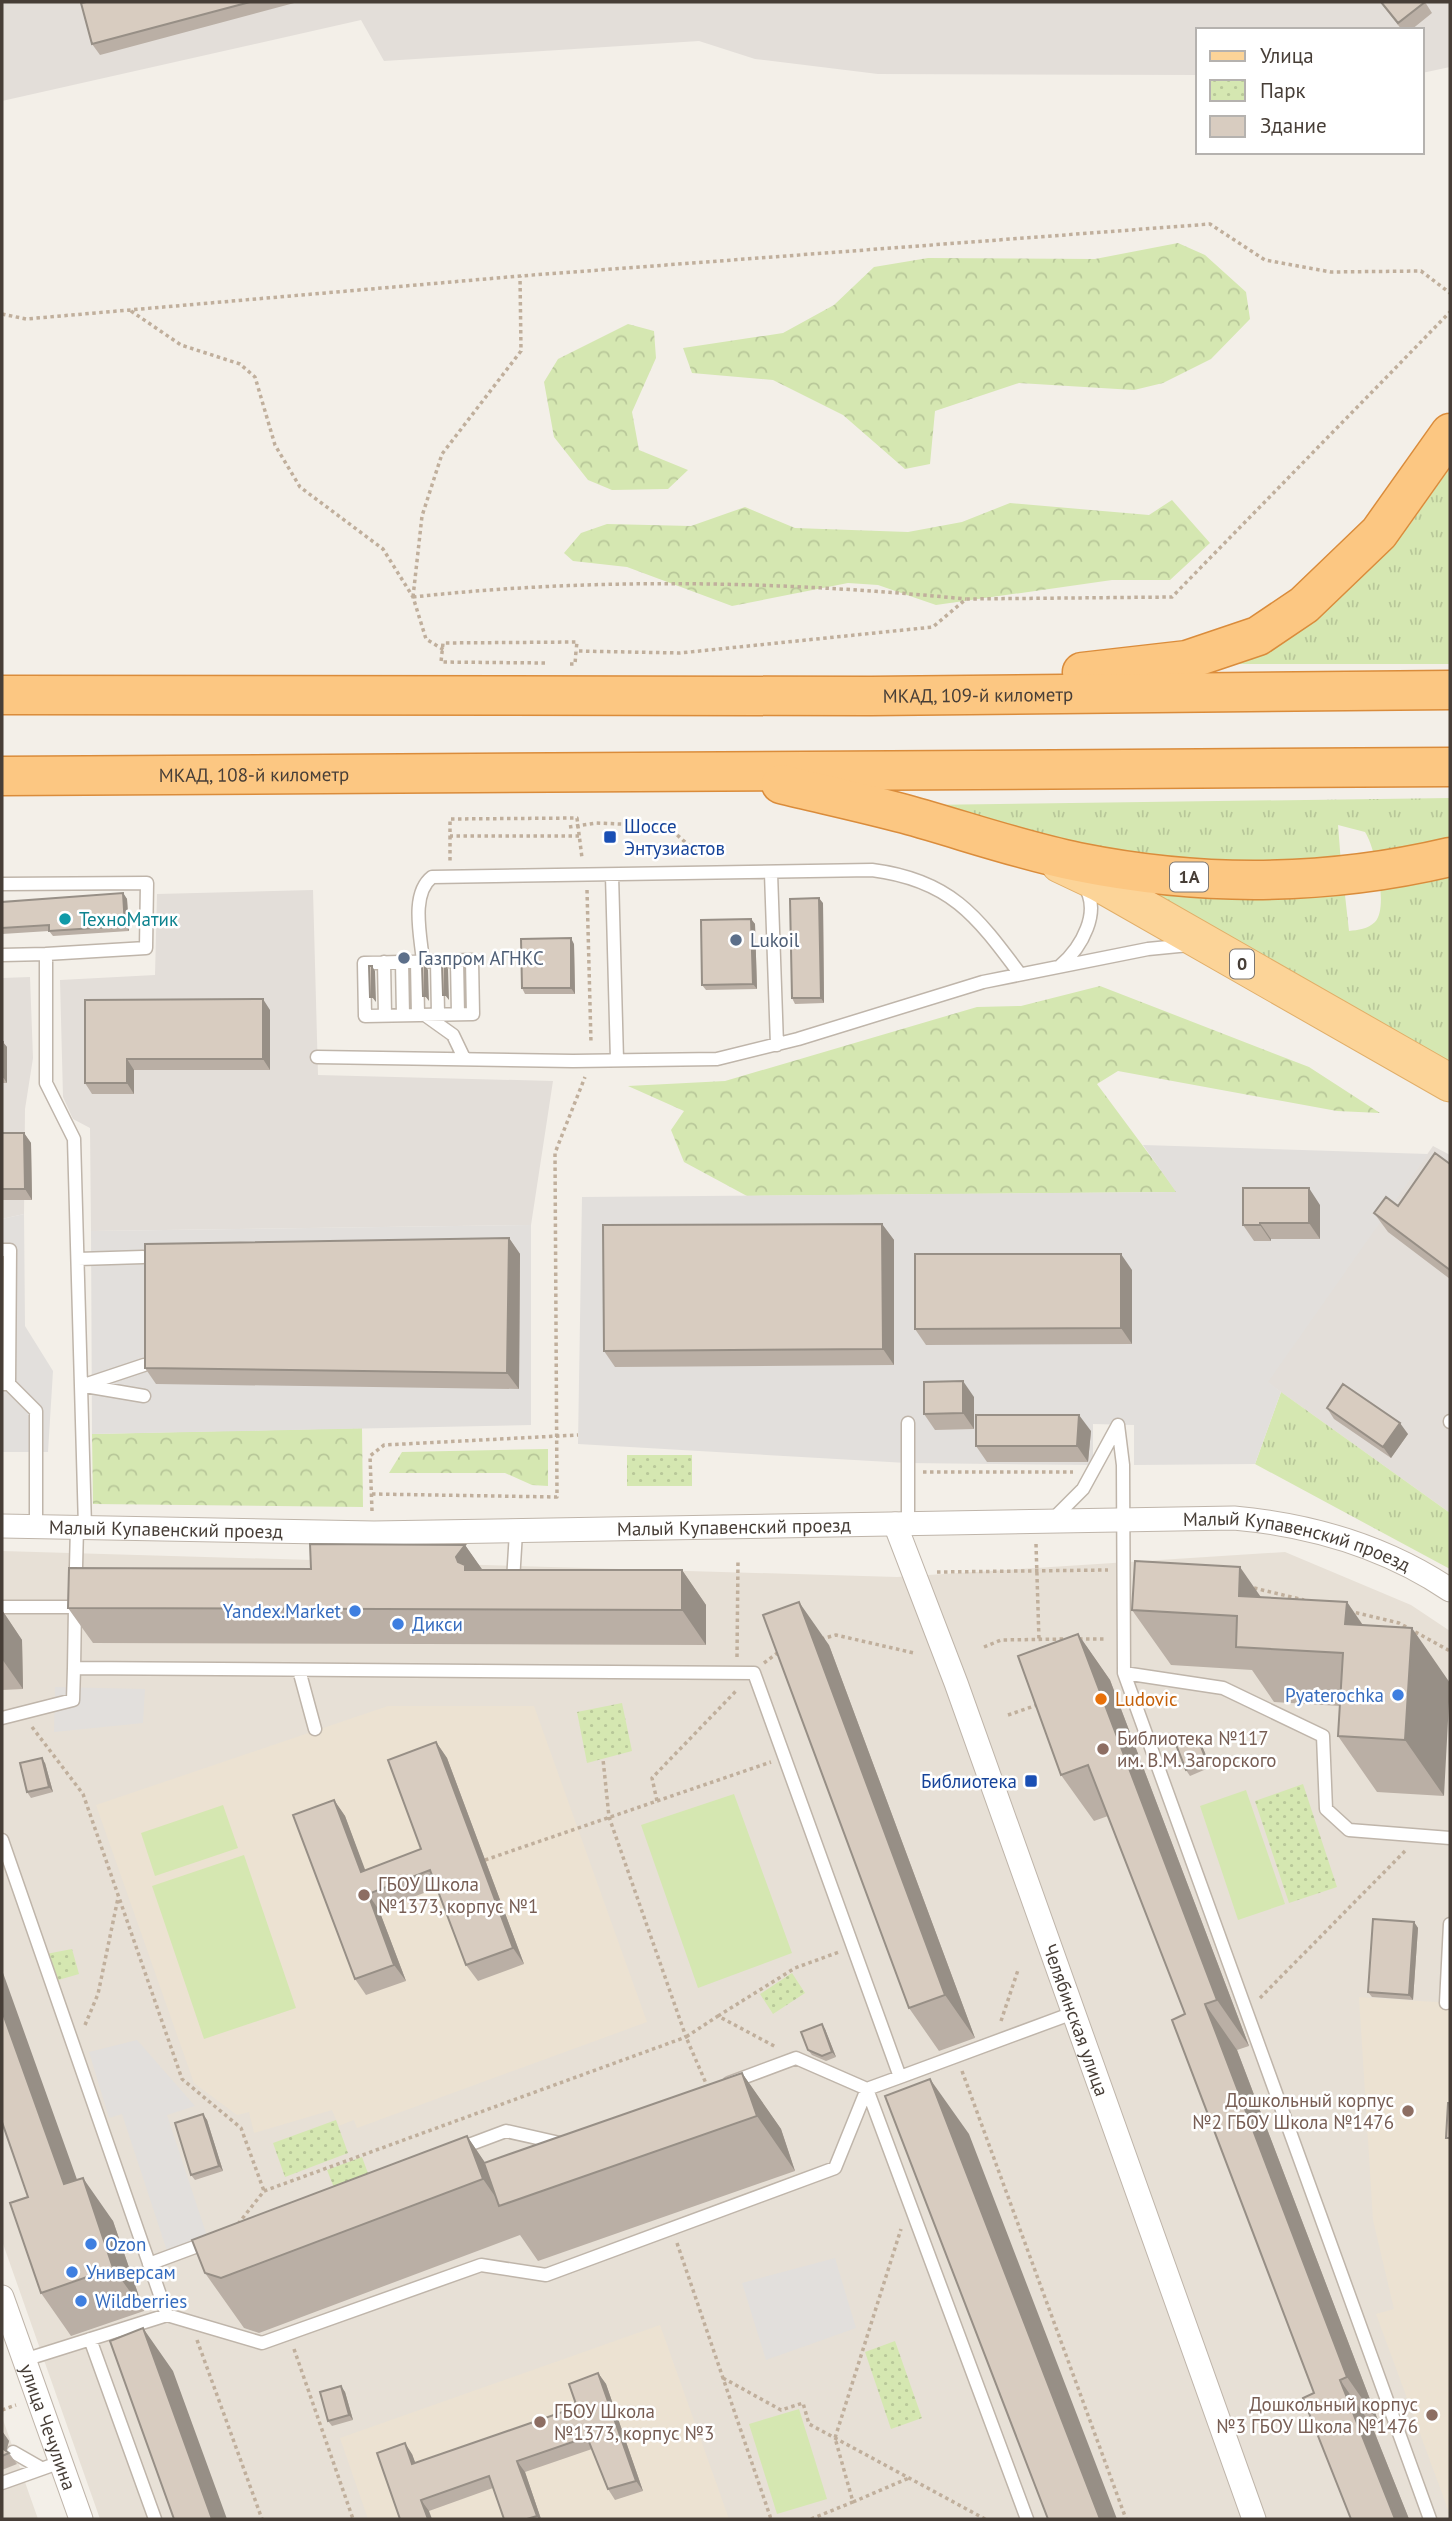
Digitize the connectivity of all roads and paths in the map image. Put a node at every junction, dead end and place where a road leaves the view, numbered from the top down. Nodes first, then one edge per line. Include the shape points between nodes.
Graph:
1 (520, 276) junction
2 (1450, 293) edge
3 (129, 310) junction
4 (1450, 312) edge
5 (2, 314) edge
6 (1450, 433) edge
7 (413, 597) junction
8 (965, 599) junction
9 (444, 650) junction
10 (576, 651) junction
11 (548, 663) dead end
12 (561, 664) dead end
13 (1450, 690) edge
14 (2, 695) edge
15 (871, 696) junction
16 (1450, 767) edge
17 (721, 770) junction
18 (2, 776) edge
19 (577, 826) junction
20 (569, 827) dead end
21 (450, 836) junction
22 (579, 836) junction
23 (1036, 853) junction
24 (1450, 857) edge
25 (1072, 870) junction
26 (771, 873) junction
27 (716, 874) junction
28 (450, 875) junction
29 (585, 875) junction
30 (612, 875) junction
31 (2, 884) edge
32 (1206, 944) junction
33 (46, 954) junction
34 (2, 955) edge
35 (436, 961) junction
36 (384, 962) junction
37 (402, 962) junction
38 (420, 962) junction
39 (1059, 966) junction
40 (1020, 974) junction
41 (403, 1015) junction
42 (427, 1015) junction
43 (385, 1016) junction
44 (776, 1045) junction
45 (317, 1056) dead end
46 (464, 1059) junction
47 (592, 1060) junction
48 (617, 1060) junction
49 (1449, 1081) edge
50 (73, 1119) dead end
51 (75, 1139) junction
52 (2, 1250) edge
53 (143, 1257) edge
54 (78, 1259) junction
55 (144, 1365) edge
56 (5, 1384) edge
57 (81, 1386) junction
58 (144, 1396) dead end
59 (908, 1423) dead end
60 (578, 1435) dead end
61 (557, 1436) junction
62 (907, 1472) junction
63 (1071, 1472) dead end
64 (372, 1494) junction
65 (372, 1517) dead end
66 (1124, 1520) junction
67 (1050, 1521) junction
68 (901, 1524) junction
69 (2, 1526) edge
70 (36, 1526) junction
71 (81, 1527) junction
72 (516, 1532) junction
73 (738, 1560) dead end
74 (1124, 1570) junction
75 (914, 1572) junction
76 (1253, 1588) dead end
77 (503, 1589) edge
78 (1450, 1590) edge
79 (1306, 1601) edge
80 (2, 1606) edge
81 (75, 1607) junction
82 (1346, 1611) edge
83 (1124, 1639) junction
84 (810, 1642) edge
85 (984, 1647) dead end
86 (785, 1649) edge
87 (1450, 1651) edge
88 (914, 1653) dead end
89 (74, 1668) junction
90 (299, 1670) junction
91 (737, 1673) junction
92 (754, 1673) junction
93 (1124, 1673) junction
94 (1047, 1701) edge
95 (22, 1714) junction
96 (1008, 1716) dead end
97 (2, 1718) edge
98 (315, 1729) dead end
99 (785, 1757) junction
100 (603, 1759) dead end
101 (657, 1801) junction
102 (609, 1817) junction
103 (1420, 1836) junction
104 (1450, 1838) edge
105 (2, 1840) edge
106 (485, 1860) dead end
107 (119, 1896) junction
108 (1450, 1924) edge
109 (853, 1946) junction
110 (1018, 1970) dead end
111 (1446, 2003) dead end
112 (1247, 2012) junction
113 (1073, 2013) junction
114 (718, 2016) junction
115 (686, 2037) junction
116 (71, 2040) junction
117 (995, 2042) junction
118 (957, 2056) junction
119 (796, 2058) junction
120 (900, 2077) junction
121 (867, 2089) junction
122 (709, 2090) joint
123 (574, 2140) edge
124 (440, 2156) edge
125 (264, 2191) junction
126 (909, 2204) junction
127 (672, 2228) junction
128 (230, 2234) joint
129 (149, 2264) junction
130 (2, 2297) edge
131 (167, 2315) junction
132 (191, 2322) junction
133 (288, 2334) junction
134 (90, 2339) junction
135 (24, 2360) junction
136 (723, 2378) junction
137 (18, 2404) dead end
138 (2, 2410) edge
139 (835, 2438) junction
140 (13, 2452) dead end
141 (51, 2465) junction
142 (909, 2478) junction
143 (2, 2483) edge
144 (853, 2502) junction
145 (81, 2519) edge
146 (155, 2519) edge
147 (262, 2519) edge
148 (353, 2519) edge
149 (771, 2519) edge
150 (811, 2519) edge
151 (985, 2519) edge
152 (1027, 2519) edge
153 (1126, 2519) edge
154 (1254, 2519) edge
155 (1430, 2519) edge

1 - 2 path via 1210,224 1265,260 1331,272 1421,271
1 - 3 path
1 - 7 path via 521,351 442,454 422,516
3 - 5 path via 26,319
3 - 7 path via 181,345 240,364 256,377 275,445 300,488 383,549
4 - 8 path via 1172,597
6 - 15 highway via 1379,533 1304,605 1258,636 1188,660
7 - 8 path via 469,591 705,584 858,588
7 - 9 path via 426,639
8 - 10 path via 933,627 680,653
9 - 10 path via 443,643 577,642
9 - 11 path via 441,662
10 - 12 path via 575,664
13 - 15 highway, МКАД, 109-й километр
14 - 15 highway, МКАД, 109-й километр
16 - 17 highway
17 - 18 highway, МКАД, 108-й километр
17 - 23 highway, 0 via 905,814
19 - 20 path
19 - 21 path via 577,818 450,818
19 - 22 path
19 - 27 path via 667,826
21 - 22 path
21 - 28 path
22 - 29 path
23 - 24 highway, 1A via 1143,872 1281,881 1343,877
23 - 25 main road, 0
25 - 32 main road, 0
25 - 39 lane via 1086,888 1089,917 1079,945
26 - 27 lane
26 - 40 lane via 872,870 914,880 947,894 973,913
26 - 44 lane
27 - 30 lane
28 - 29 lane
28 - 38 lane via 432,877 421,892
29 - 30 lane
29 - 47 path
30 - 48 lane
31 - 33 lane via 147,883 146,948
32 - 39 lane
32 - 49 main road, 0
33 - 34 lane
33 - 51 lane via 46,1083
35 - 38 lane
35 - 42 lane
35 - 42 lane via 457,961 458,1014
36 - 37 lane
36 - 43 lane
36 - 43 lane via 364,963 364,976 365,1016
37 - 38 lane
37 - 41 lane
38 - 42 lane
39 - 40 lane
40 - 44 lane
41 - 42 lane
41 - 43 lane
42 - 46 lane via 453,1035
44 - 48 lane via 717,1059
45 - 46 lane
46 - 47 lane
47 - 48 lane
47 - 61 path via 555,1153
50 - 51 lane
51 - 54 lane
52 - 56 lane via 10,1250
53 - 54 lane
54 - 57 lane
55 - 57 lane
56 - 70 lane via 36,1410
57 - 58 lane
57 - 71 lane
59 - 62 lane
60 - 61 path
61 - 64 path via 384,1445 370,1456
61 - 64 path via 557,1497
62 - 63 path
62 - 68 lane
64 - 65 path
66 - 67 street, Малый Купавенский проезд
66 - 67 lane via 1118,1425 1083,1489
66 - 74 lane
66 - 78 street, Малый Купавенский проезд via 1274,1522 1358,1543
67 - 68 street, Малый Купавенский проезд
68 - 72 street, Малый Купавенский проезд
68 - 75 street, Челябинская улица
69 - 70 street, Малый Купавенский проезд
70 - 71 street, Малый Купавенский проезд
71 - 72 street, Малый Купавенский проезд via 374,1534
71 - 81 lane
72 - 77 lane via 513,1581
73 - 91 path
74 - 75 path
74 - 83 lane
75 - 113 street, Челябинская улица
76 - 79 path
80 - 81 lane
81 - 89 lane
82 - 87 path via 1399,1623
83 - 85 path via 1001,1640
83 - 93 lane
84 - 88 path via 835,1635
86 - 92 path via 773,1653
89 - 90 lane
89 - 95 lane via 73,1700
90 - 91 lane
90 - 98 lane
91 - 92 lane
92 - 99 lane
92 - 101 path via 652,1778
93 - 103 lane via 1223,1688 1323,1736 1326,1809 1349,1830
93 - 112 lane
94 - 96 path
95 - 97 lane
95 - 107 path via 83,1794
99 - 101 path
99 - 109 lane
100 - 102 path
101 - 102 path
102 - 106 path
102 - 115 path
103 - 104 lane
103 - 112 path
105 - 116 lane
107 - 116 path via 93,2011
107 - 125 path via 182,2079 240,2128
108 - 111 lane
109 - 114 path via 795,1968
109 - 120 lane
110 - 117 path
112 - 155 lane
113 - 117 lane
113 - 154 street, Челябинская улица
114 - 115 path
114 - 119 path
115 - 122 path
115 - 125 path
116 - 129 lane
117 - 118 lane
118 - 120 lane
118 - 153 path
119 - 121 lane
119 - 122 lane
120 - 121 lane
121 - 126 lane
121 - 127 lane via 835,2168
123 - 124 lane via 562,2144 506,2132
125 - 128 path
126 - 139 path
126 - 152 lane
127 - 133 lane via 546,2275 481,2265
127 - 136 path
128 - 129 lane
129 - 131 lane
130 - 135 street, улица Чечулина
131 - 132 lane
131 - 134 lane
132 - 133 lane via 262,2343
132 - 147 path
133 - 148 path
134 - 135 lane
134 - 146 lane
135 - 141 street, улица Чечулина
136 - 139 path via 782,2410 803,2403 809,2424
136 - 149 path
137 - 138 path
139 - 142 path
139 - 144 path
140 - 141 lane
141 - 143 lane
141 - 145 street, улица Чечулина
142 - 144 path
142 - 151 path
144 - 150 path

